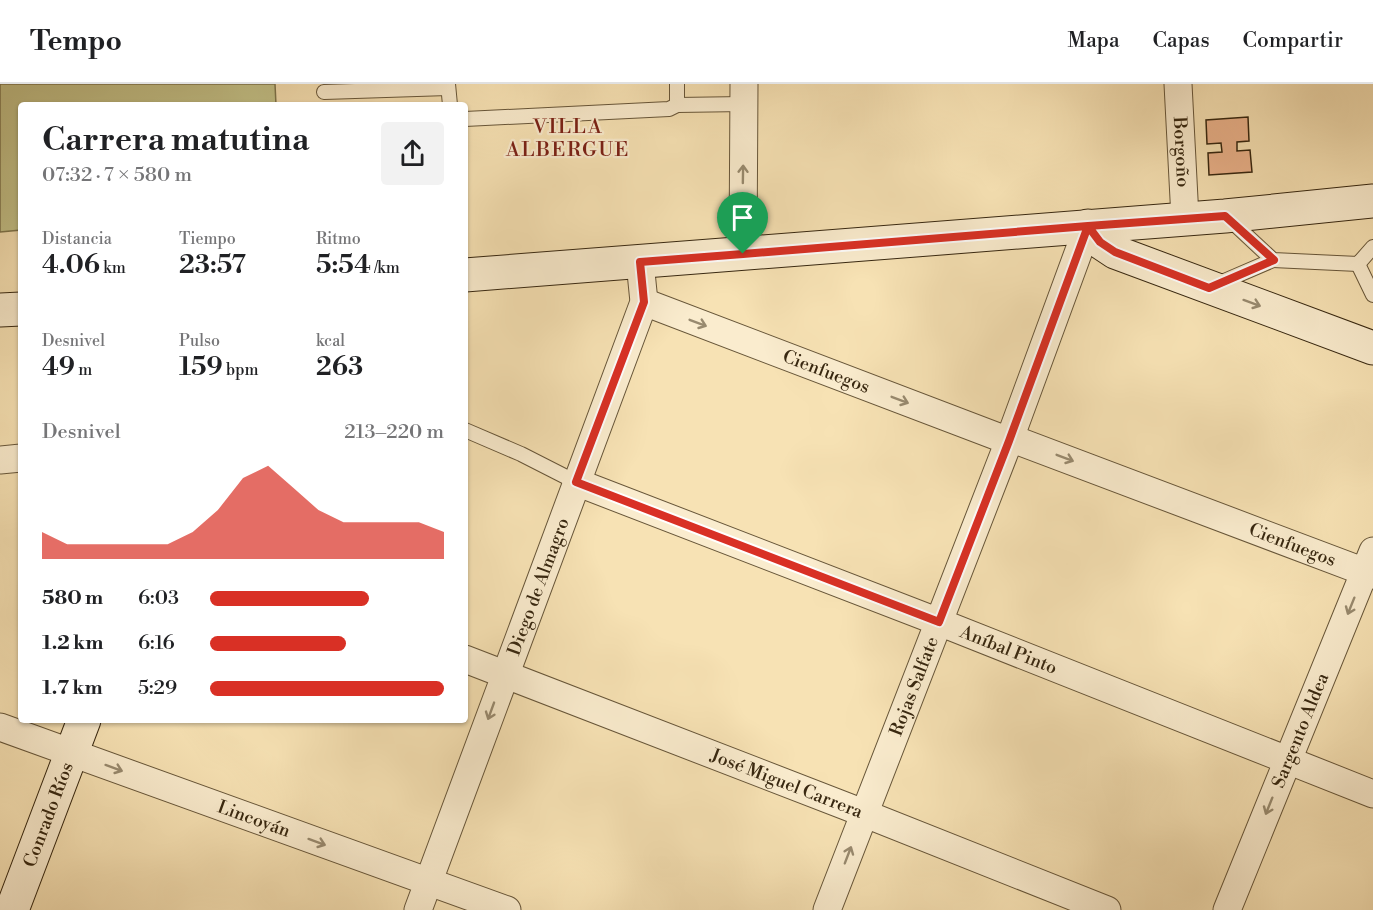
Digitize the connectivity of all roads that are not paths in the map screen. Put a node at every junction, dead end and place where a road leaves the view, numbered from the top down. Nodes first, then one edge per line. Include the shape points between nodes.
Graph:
1 (677, 84) edge
2 (1178, 84) edge
3 (448, 86) edge
4 (324, 94) edge
5 (744, 94) edge
6 (450, 102) edge
7 (677, 105) junction
8 (468, 119) edge
9 (1373, 201) edge
10 (1225, 216) junction
11 (1185, 218) junction
12 (1088, 226) junction
13 (1373, 247) edge
14 (743, 254) junction
15 (1274, 260) junction
16 (640, 262) junction
17 (1358, 264) junction
18 (468, 276) edge
19 (1209, 288) junction
20 (1373, 295) edge
21 (644, 302) junction
22 (1373, 348) edge
23 (468, 431) edge
24 (1010, 440) junction
25 (18, 458) edge
26 (0, 460) edge
27 (576, 482) junction
28 (1370, 566) edge
29 (939, 622) junction
30 (468, 660) edge
31 (505, 674) junction
32 (83, 723) edge
33 (0, 727) edge
34 (72, 753) junction
35 (1288, 760) junction
36 (1373, 794) edge
37 (864, 814) junction
38 (429, 883) junction
39 (12, 910) edge
40 (418, 910) edge
41 (507, 910) edge
42 (827, 910) edge
43 (1107, 910) edge
44 (1227, 910) edge

1 - 7 lane
2 - 11 street, Borgoño
3 - 4 lane
3 - 6 lane
5 - 7 lane
14 -> 5 street
7 - 8 lane via 669,109
9 - 10 main road
10 - 11 main road
10 - 15 lane
11 - 12 main road
12 - 14 main road
12 - 19 main road via 1100,242 1115,252
12 - 24 street, Rojas Salfate
13 - 17 lane
14 - 16 main road
15 - 17 lane
15 - 19 lane
16 - 18 main road
16 - 21 street, Diego de Almagro
17 - 20 lane
19 -> 22 main road
21 -> 24 street, Cienfuegos
21 - 27 street, Diego de Almagro
23 - 27 lane
24 -> 28 street, Cienfuegos
24 - 29 street, Rojas Salfate
25 - 26 street
27 - 29 street, Aníbal Pinto
27 - 31 street, Diego de Almagro
28 -> 35 street, Sargento Aldea
29 - 35 street, Aníbal Pinto
29 - 37 street, Rojas Salfate
30 - 31 street, José Miguel Carrera
31 - 37 street, José Miguel Carrera
31 -> 38 street, Diego de Almagro
32 - 34 main road, Conrado Ríos
33 - 34 street, Lincoyán
34 -> 38 street, Lincoyán
34 - 39 main road, Conrado Ríos
35 - 36 street, Aníbal Pinto
35 -> 44 street, Sargento Aldea
42 -> 37 street, Rojas Salfate
37 - 43 street, José Miguel Carrera
38 - 40 street, Diego de Almagro
38 - 41 street, Lincoyán

